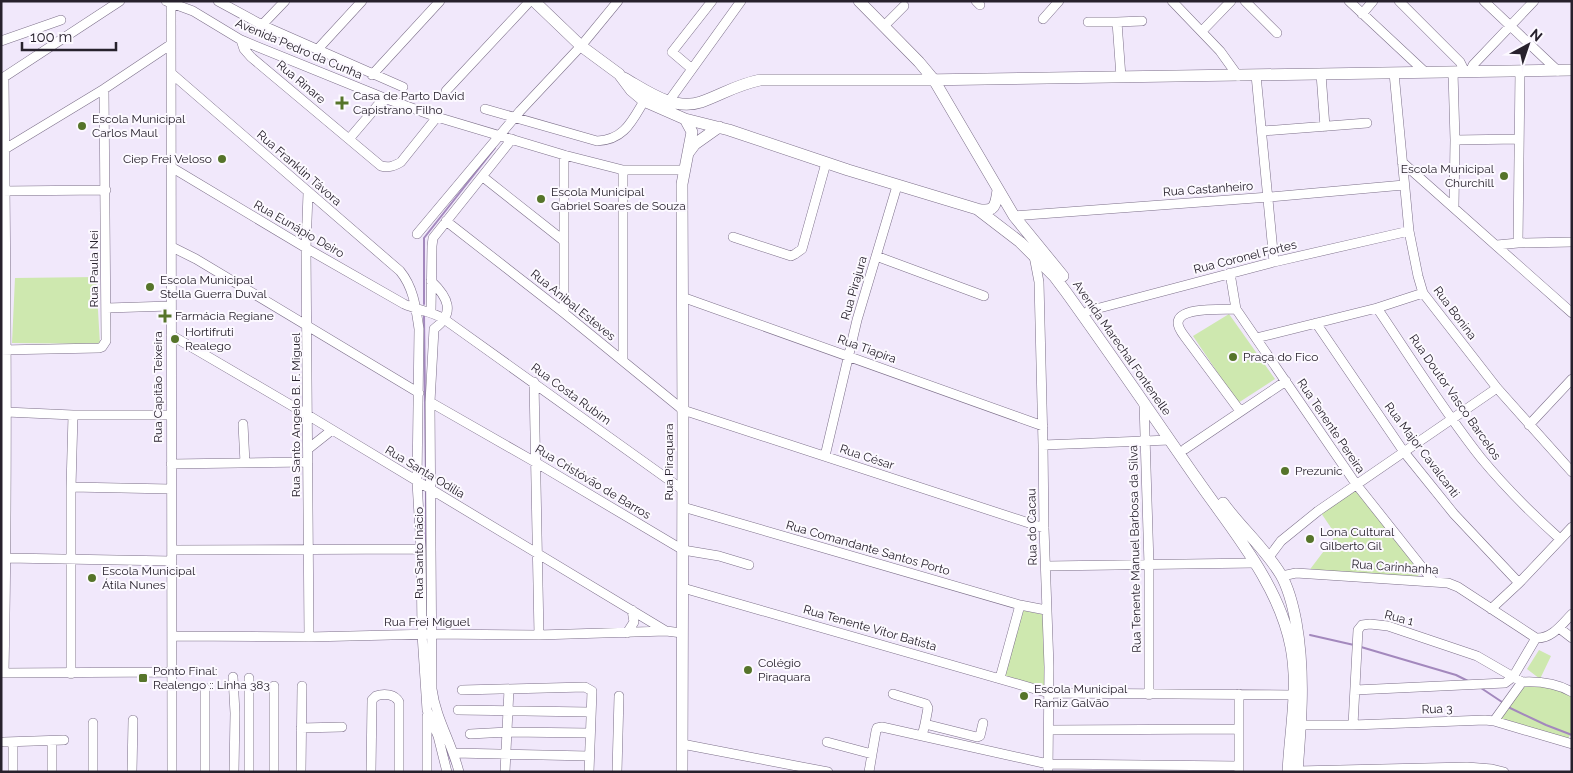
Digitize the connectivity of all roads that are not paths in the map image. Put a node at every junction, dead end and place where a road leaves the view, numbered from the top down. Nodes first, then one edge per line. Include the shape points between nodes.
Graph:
1 (120, 1) edge
2 (218, 1) edge
3 (285, 1) edge
4 (362, 1) edge
5 (440, 1) edge
6 (530, 1) edge
7 (534, 1) edge
8 (618, 1) edge
9 (712, 1) edge
10 (742, 1) edge
11 (859, 1) edge
12 (1059, 1) edge
13 (1231, 1) edge
14 (1245, 1) edge
15 (1349, 1) edge
16 (1373, 1) edge
17 (1399, 1) edge
18 (1484, 1) edge
19 (1534, 1) edge
20 (169, 2) edge
21 (1177, 3) edge
22 (904, 6) dead end
23 (1362, 14) junction
24 (1043, 19) dead end
25 (61, 20) dead end
26 (1142, 21) dead end
27 (1088, 22) dead end
28 (1118, 22) junction
29 (262, 26) junction
30 (884, 26) junction
31 (1510, 26) junction
32 (1202, 31) junction
33 (1276, 33) dead end
34 (241, 40) junction
35 (1, 41) edge
36 (170, 45) junction
37 (581, 46) junction
38 (316, 50) junction
39 (919, 62) junction
40 (692, 68) junction
41 (1572, 70) edge
42 (1520, 71) junction
43 (1558, 71) junction
44 (1425, 72) junction
45 (1453, 72) junction
46 (1467, 72) junction
47 (170, 73) junction
48 (1394, 73) junction
49 (372, 74) junction
50 (619, 74) junction
51 (1320, 74) junction
52 (1256, 75) junction
53 (1238, 76) junction
54 (1121, 77) junction
55 (2, 78) edge
56 (912, 80) junction
57 (934, 80) junction
58 (403, 87) dead end
59 (104, 88) junction
60 (446, 91) dead end
61 (384, 98) junction
62 (644, 101) junction
63 (671, 106) junction
64 (485, 109) dead end
65 (437, 117) junction
66 (683, 118) junction
67 (513, 120) junction
68 (1366, 124) dead end
69 (719, 127) junction
70 (1325, 127) junction
71 (1262, 132) junction
72 (501, 134) junction
73 (349, 139) junction
74 (512, 139) junction
75 (1519, 139) junction
76 (1455, 140) junction
77 (4, 149) junction
78 (688, 153) junction
79 (564, 155) junction
80 (1402, 162) junction
81 (826, 163) junction
82 (171, 167) junction
83 (623, 170) junction
84 (684, 170) junction
85 (483, 177) junction
86 (1404, 185) junction
87 (897, 186) junction
88 (106, 190) junction
89 (998, 190) junction
90 (3, 191) edge
91 (308, 193) junction
92 (1269, 197) junction
93 (1454, 207) junction
94 (977, 210) junction
95 (1014, 216) junction
96 (446, 221) junction
97 (1001, 226) junction
98 (1409, 231) junction
99 (417, 234) dead end
100 (733, 237) dead end
101 (564, 241) junction
102 (1572, 242) edge
103 (1518, 243) junction
104 (1497, 245) junction
105 (172, 248) junction
106 (306, 248) junction
107 (1034, 255) junction
108 (876, 256) junction
109 (1274, 262) junction
110 (1230, 273) junction
111 (1054, 276) junction
112 (431, 281) junction
113 (1039, 282) junction
114 (1423, 293) junction
115 (984, 296) dead end
116 (682, 297) junction
117 (170, 306) junction
118 (107, 308) junction
119 (1377, 308) junction
120 (1236, 309) junction
121 (424, 310) junction
122 (1088, 311) junction
123 (564, 313) junction
124 (1572, 313) edge
125 (444, 319) junction
126 (1316, 323) junction
127 (308, 325) junction
128 (427, 329) junction
129 (171, 335) junction
130 (1256, 338) junction
131 (4, 350) edge
132 (848, 355) junction
133 (622, 361) junction
134 (1572, 379) edge
135 (1286, 381) junction
136 (534, 382) junction
137 (1497, 388) junction
138 (419, 393) junction
139 (430, 402) junction
140 (1144, 403) junction
141 (682, 410) junction
142 (1240, 411) junction
143 (6, 412) junction
144 (306, 414) junction
145 (73, 415) junction
146 (170, 415) junction
147 (1453, 420) junction
148 (243, 424) dead end
149 (1529, 425) junction
150 (1043, 426) junction
151 (332, 430) junction
152 (1170, 440) junction
153 (1146, 441) junction
154 (1043, 445) junction
155 (308, 449) junction
156 (1184, 449) junction
157 (1404, 452) junction
158 (824, 456) junction
159 (308, 462) junction
160 (535, 462) junction
161 (245, 463) junction
162 (171, 464) junction
163 (1572, 472) edge
164 (1356, 484) junction
165 (72, 487) junction
166 (425, 487) junction
167 (171, 489) junction
168 (683, 490) junction
169 (683, 507) junction
170 (1572, 527) edge
171 (1044, 528) junction
172 (1560, 540) junction
173 (309, 548) junction
174 (421, 549) junction
175 (172, 550) junction
176 (683, 550) junction
177 (537, 555) junction
178 (1269, 557) junction
179 (7, 558) junction
180 (71, 558) junction
181 (172, 562) junction
182 (1255, 563) junction
183 (750, 565) dead end
184 (1149, 565) junction
185 (1046, 566) junction
186 (1282, 576) junction
187 (1433, 581) junction
188 (1519, 583) junction
189 (682, 588) junction
190 (1020, 605) junction
191 (1279, 606) junction
192 (1491, 609) junction
193 (632, 610) junction
194 (1046, 610) junction
195 (1572, 614) edge
196 (1559, 628) junction
197 (666, 631) junction
198 (627, 633) junction
199 (682, 633) junction
200 (427, 634) junction
201 (539, 635) junction
202 (172, 636) junction
203 (309, 637) junction
204 (1536, 638) junction
205 (1572, 638) edge
206 (172, 672) junction
207 (3, 673) edge
208 (71, 674) junction
209 (1513, 676) junction
210 (233, 677) dead end
211 (249, 678) dead end
212 (1000, 678) junction
213 (1522, 682) junction
214 (274, 686) dead end
215 (302, 686) dead end
216 (206, 688) dead end
217 (509, 689) junction
218 (462, 690) dead end
219 (1355, 690) junction
220 (1572, 692) edge
221 (893, 694) dead end
222 (1049, 694) junction
223 (1239, 694) junction
224 (1149, 695) junction
225 (1293, 695) junction
226 (619, 696) dead end
227 (427, 710) junction
228 (458, 710) dead end
229 (508, 711) junction
230 (590, 712) junction
231 (133, 720) dead end
232 (1494, 721) junction
233 (93, 723) dead end
234 (984, 723) dead end
235 (925, 724) junction
236 (1301, 724) junction
237 (1352, 725) junction
238 (342, 727) dead end
239 (301, 728) junction
240 (1239, 729) junction
241 (1049, 730) junction
242 (508, 732) junction
243 (470, 734) dead end
244 (590, 734) junction
245 (922, 736) junction
246 (64, 740) dead end
247 (52, 741) junction
248 (827, 742) dead end
249 (682, 744) junction
250 (1572, 744) edge
251 (454, 753) junction
252 (506, 754) junction
253 (872, 754) junction
254 (589, 756) junction
255 (1048, 768) edge
256 (1239, 769) edge
257 (13, 772) edge
258 (52, 772) edge
259 (93, 772) edge
260 (132, 772) edge
261 (172, 772) edge
262 (205, 772) edge
263 (234, 772) edge
264 (249, 772) edge
265 (274, 772) edge
266 (301, 772) edge
267 (371, 772) edge
268 (399, 772) edge
269 (427, 772) edge
270 (447, 772) edge
271 (459, 772) edge
272 (504, 772) edge
273 (589, 772) edge
274 (617, 772) edge
275 (682, 772) edge
276 (828, 772) edge
277 (869, 772) edge
278 (1288, 772) edge
279 (1296, 772) edge
280 (1504, 772) edge

1 - 55 street
2 - 29 street
3 - 29 street
4 - 38 street
5 - 49 street
6 - 60 street
7 - 37 main road
8 - 37 street
9 - 40 street via 672,52
10 - 40 street
11 - 30 main road, Avenida Marechal Fontenelle
12 - 24 street
13 - 32 street
14 - 33 street
15 - 23 street
16 - 23 street
17 - 46 street
18 - 31 street
19 - 31 street
20 - 34 street, Avenida Pedro da Cunha via 193,11
20 - 36 street, Rua Capitão Teixeira
21 - 32 street
22 - 30 street
23 - 44 street
25 - 35 street
26 - 28 street
27 - 28 street
28 - 54 street
29 - 38 street
30 - 39 main road, Avenida Marechal Fontenelle
31 - 43 street
31 - 46 street
32 - 53 street
34 - 61 street, Avenida Pedro da Cunha
34 - 73 street, Rua Rinare via 251,57
36 - 47 street, Rua Capitão Teixeira
36 - 59 street
37 - 50 main road
37 - 67 street
38 - 49 street
39 - 56 main road via 919,72
39 - 57 main road, Avenida Marechal Fontenelle
40 - 63 street
41 - 43 main road
42 - 43 main road
42 - 46 main road
42 - 75 street
44 - 45 main road
44 - 48 main road
45 - 46 main road
45 - 76 street
47 - 82 street, Rua Capitão Teixeira
47 - 91 street, Rua Franklin Távora
48 - 51 main road
48 - 80 street, Rua Bonina
49 - 58 street
50 - 62 main road
50 - 63 main road
51 - 52 main road
51 - 70 street
52 - 53 main road
52 - 71 street
53 - 54 main road
54 - 57 main road
55 - 77 street
56 - 57 main road
56 - 63 main road via 760,80 740,84 692,104
57 - 89 main road, Avenida Marechal Fontenelle
59 - 77 street
59 - 88 street, Rua Paula Nei
61 - 65 street, Avenida Pedro da Cunha
61 - 73 street
62 - 63 main road
62 - 67 street via 630,124 607,141
63 - 66 main road, Avenida Marechal Fontenelle
64 - 67 street
65 - 72 street, Avenida Pedro da Cunha
65 - 73 street, Rua Rinare via 401,162 388,168 381,166
66 - 69 main road, Avenida Marechal Fontenelle
66 - 78 main road, Rua Piraquara via 692,132
67 - 72 street
68 - 70 street
69 - 78 main road
69 - 81 main road, Avenida Marechal Fontenelle
70 - 71 street
71 - 92 street
72 - 74 street, Avenida Pedro da Cunha
72 - 99 street
74 - 79 street, Avenida Pedro da Cunha
74 - 85 street
75 - 76 street
75 - 103 street
76 - 93 street
77 - 90 street
78 - 84 main road, Rua Piraquara
79 - 83 street, Avenida Pedro da Cunha
79 - 101 street
80 - 86 street, Rua Bonina
80 - 93 street
81 - 87 main road, Avenida Marechal Fontenelle
81 - 100 street via 799,252 791,256
82 - 105 street, Rua Capitão Teixeira
82 - 106 street, Rua Eunápio Deiro
83 - 84 street, Avenida Pedro da Cunha
83 - 133 street
84 - 116 main road, Rua Piraquara
85 - 96 street
85 - 101 street
86 - 92 street, Rua Castanheiro
86 - 98 street, Rua Bonina
87 - 94 main road, Avenida Marechal Fontenelle
87 - 108 street, Rua Pirajura
88 - 90 street
88 - 118 street, Rua Paula Nei
89 - 94 main road via 992,208
89 - 95 main road, Avenida Marechal Fontenelle
90 - 131 street
91 - 106 street, Rua Santo Angelo B. F. Miguel
91 - 121 street, Rua Franklin Távora via 400,271
92 - 95 street, Rua Castanheiro
92 - 109 street
93 - 104 street
94 - 97 main road, Avenida Marechal Fontenelle
95 - 97 main road via 1007,215
95 - 122 main road, Avenida Marechal Fontenelle
96 - 112 street via 433,238
96 - 123 street, Rua Anibal Esteves
97 - 107 main road, Avenida Marechal Fontenelle
98 - 109 street, Rua Coronel Fortes
98 - 114 street, Rua Bonina
101 - 123 street
102 - 103 street
103 - 104 street
104 - 124 street
105 - 117 street, Rua Capitão Teixeira
105 - 127 street
106 - 121 street, Rua Eunápio Deiro
106 - 127 street, Rua Santo Angelo B. F. Miguel
107 - 111 main road, Avenida Marechal Fontenelle
107 - 113 street, Rua do Cacau
108 - 115 street
108 - 132 street, Rua Pirajura
109 - 110 street, Rua Coronel Fortes
110 - 120 street, Rua Tenente Pereira
110 - 122 street, Rua Coronel Fortes
111 - 113 street via 1044,277
111 - 140 main road, Avenida Marechal Fontenelle
112 - 121 street
112 - 125 street via 445,295 447,312
113 - 150 street, Rua do Cacau
114 - 119 street
114 - 137 street, Rua Bonina
116 - 132 street, Rua Tiapira
116 - 141 main road, Rua Piraquara
117 - 118 street
117 - 129 street, Rua Capitão Teixeira
118 - 131 street, Rua Paula Nei via 107,336 102,347
119 - 126 street
119 - 147 street, Rua Doutor Vasco Barcelos
120 - 130 street, Rua Tenente Pereira
120 - 142 street via 1192,312 1182,316 1178,325
121 - 125 street, Rua Eunápio Deiro
121 - 128 street
122 - 156 main road, Avenida Marechal Fontenelle
123 - 133 street, Rua Anibal Esteves
125 - 128 street
125 - 136 street, Rua Costa Rubim
126 - 130 street
126 - 157 street, Rua Major Cavalcanti
127 - 138 street
127 - 144 street, Rua Santo Angelo B. F. Miguel
128 - 138 street, Rua Santo Inácio
128 - 139 street, Rua Santo Inácio
129 - 144 street, Rua Santa Odília
129 - 146 street, Rua Capitão Teixeira
130 - 135 street, Rua Tenente Pereira
131 - 143 street
132 - 150 street, Rua Tiapira
132 - 158 street, Rua Pirajura
133 - 141 street, Rua Anibal Esteves
134 - 149 street
135 - 142 street
135 - 164 street, Rua Tenente Pereira
136 - 160 street
136 - 168 street, Rua Costa Rubim
137 - 147 street
137 - 149 street, Rua Bonina
138 - 166 street, Rua Santo Inácio
139 - 160 street, Rua Cristóvão de Barros
139 - 166 street, Rua Santo Inácio
140 - 152 main road, Avenida Marechal Fontenelle
140 - 153 street, Rua Tenente Manuel Barbosa da Silva
141 - 158 street, Rua César
141 - 168 main road, Rua Piraquara
142 - 156 street
143 - 145 street
143 - 179 street
144 - 151 street, Rua Santa Odília
144 - 155 street, Rua Santo Angelo B. F. Miguel
145 - 146 street
145 - 165 street
146 - 162 street, Rua Capitão Teixeira
147 - 157 street
147 - 172 street, Rua Doutor Vasco Barcelos via 1491,470
148 - 161 street
149 - 163 street, Rua Bonina
150 - 154 street, Rua do Cacau
151 - 155 street
151 - 166 street, Rua Santa Odília
152 - 153 street
152 - 182 main road, Avenida Marechal Fontenelle
153 - 154 street
153 - 184 street, Rua Tenente Manuel Barbosa da Silva
154 - 171 street, Rua do Cacau
155 - 159 street, Rua Santo Angelo B. F. Miguel
156 - 178 main road, Avenida Marechal Fontenelle via 1231,514
157 - 164 street
157 - 188 street, Rua Major Cavalcanti via 1454,514
158 - 171 street, Rua César
159 - 161 street
159 - 173 street, Rua Santo Angelo B. F. Miguel
160 - 176 street, Rua Cristóvão de Barros
160 - 177 street
161 - 162 street
162 - 167 street, Rua Capitão Teixeira
164 - 178 street via 1298,525 1280,541
164 - 187 street, Rua Tenente Pereira
165 - 167 street
165 - 180 street
166 - 174 street, Rua Santo Inácio
166 - 177 street, Rua Santa Odília
166 - 200 street, Rua Santo Inácio
167 - 175 street, Rua Capitão Teixeira
168 - 169 main road, Rua Piraquara
169 - 176 main road, Rua Piraquara
169 - 190 street, Rua Comandante Santos Porto
170 - 172 street
171 - 185 street, Rua do Cacau
172 - 188 street
173 - 174 street
173 - 175 street
173 - 203 street, Rua Santo Angelo B. F. Miguel
174 - 200 street, Rua Santo Inácio
175 - 181 street, Rua Capitão Teixeira
176 - 183 street, Rua Cristóvão de Barros
176 - 189 main road, Rua Piraquara
177 - 193 street, Rua Santa Odília
177 - 201 street
178 - 186 main road, Avenida Marechal Fontenelle
179 - 180 street
179 - 207 street
180 - 181 street
180 - 208 street
181 - 202 street, Rua Capitão Teixeira
182 - 184 street
182 - 191 main road, Avenida Marechal Fontenelle
184 - 185 street
184 - 224 street, Rua Tenente Manuel Barbosa da Silva
185 - 194 street, Rua do Cacau
186 - 187 street, Rua Carinhanha
186 - 191 main road via 1274,586
186 - 236 main road, Avenida Marechal Fontenelle via 1292,603 1301,651
187 - 192 street, Rua Carinhanha via 1458,587
188 - 192 street
189 - 199 main road, Rua Piraquara
189 - 212 street, Rua Tenente Vítor Batista
190 - 194 street, Rua Comandante Santos Porto
190 - 212 street
191 - 225 main road, Avenida Marechal Fontenelle via 1291,647
192 - 204 street, Rua Carinhanha
193 - 197 street, Rua Santa Odília
193 - 198 street via 634,622
194 - 222 street, Rua do Cacau
195 - 196 street
196 - 204 street via 1548,636
196 - 205 street
197 - 198 street, Rua Frei Miguel
197 - 199 street, Rua Frei Miguel
198 - 201 street, Rua Frei Miguel
199 - 249 main road, Rua Piraquara
200 - 201 street, Rua Frei Miguel
200 - 203 street, Rua Frei Miguel
200 - 227 street, Rua Santo Inácio
200 - 251 street, Rua Santo Inácio via 434,702
202 - 203 street, Rua Frei Miguel
202 - 206 street, Rua Capitão Teixeira
204 - 209 street
206 - 208 street
206 - 261 street, Rua Capitão Teixeira
207 - 208 street
209 - 213 street, Rua 1
209 - 219 street via 1505,684
209 - 219 street, Rua 1 via 1477,656 1388,626 1362,625 1358,630
210 - 263 street
211 - 264 street
212 - 222 street, Rua Tenente Vítor Batista
213 - 220 street via 1553,684
213 - 232 street
214 - 265 street
215 - 239 street
216 - 262 street
217 - 218 street
217 - 229 street
217 - 230 street via 585,687 590,689
219 - 237 street, Rua 1
221 - 235 street via 926,704
222 - 224 street, Rua Tenente Vítor Batista
222 - 241 street, Rua do Cacau
223 - 224 street, Rua Tenente Vítor Batista
223 - 225 street, Rua Tenente Vítor Batista
223 - 240 street
225 - 278 main road, Avenida Marechal Fontenelle
226 - 274 street
227 - 269 street
227 - 270 street, Rua Santo Inácio
228 - 229 street
229 - 230 street
229 - 242 street
230 - 244 street
231 - 260 street
232 - 237 street, Rua 3
232 - 250 street, Rua 3
233 - 259 street
234 - 235 street via 977,737
235 - 245 street
236 - 237 street, Rua 3
236 - 279 main road, Avenida Marechal Fontenelle
238 - 239 street
239 - 266 street
240 - 241 street
240 - 256 street
241 - 255 street, Rua do Cacau
242 - 243 street
242 - 244 street
242 - 252 street
244 - 254 street
245 - 253 street via 879,727
245 - 255 street
246 - 247 street
247 - 257 street via 8,742
247 - 258 street
248 - 253 street
249 - 275 main road, Rua Piraquara
249 - 276 street
251 - 252 street
251 - 271 street, Rua Santo Inácio
252 - 254 street
252 - 272 street
253 - 277 street
254 - 273 street
255 - 256 street
267 - 268 street via 372,703 376,696 385,694 394,696 399,702
279 - 280 street via 1467,767

